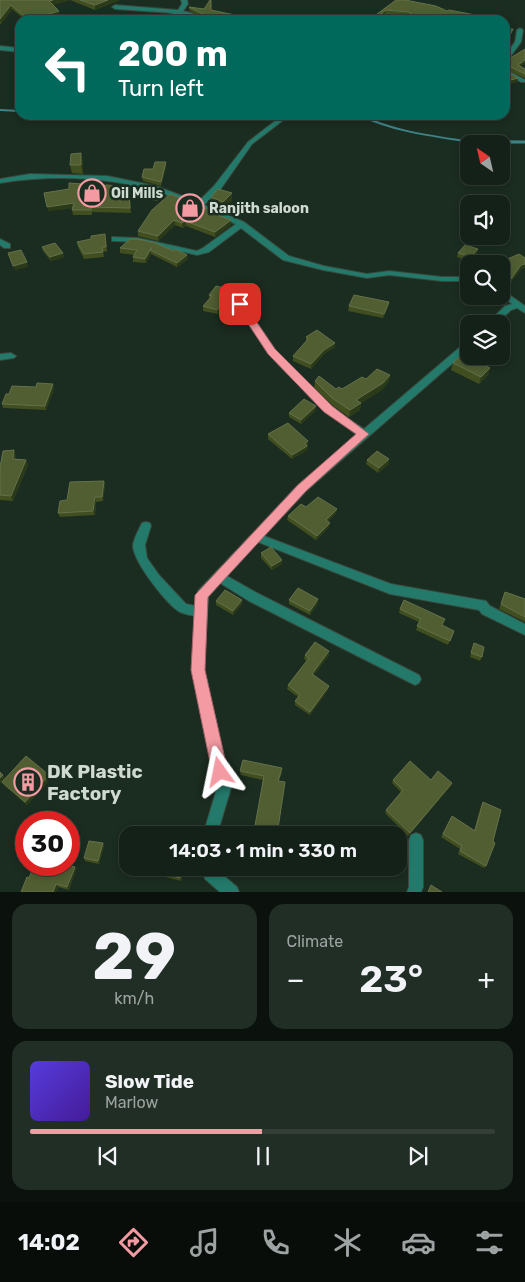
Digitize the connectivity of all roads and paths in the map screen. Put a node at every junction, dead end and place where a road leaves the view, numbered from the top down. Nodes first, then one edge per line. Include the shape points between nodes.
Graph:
1 (184, 0) edge
2 (115, 6) dead end
3 (180, 12) junction
4 (173, 15) edge
5 (192, 15) edge
6 (520, 30) edge
7 (0, 48) edge
8 (15, 50) edge
9 (510, 50) edge
10 (510, 74) edge
11 (523, 81) dead end
12 (280, 120) edge
13 (0, 181) edge
14 (199, 205) junction
15 (241, 224) junction
16 (115, 239) dead end
17 (460, 279) edge
18 (510, 298) edge
19 (240, 304) dead end
20 (522, 307) edge
21 (501, 315) edge
22 (460, 352) edge
23 (11, 356) dead end
24 (0, 357) edge
25 (363, 434) junction
26 (146, 526) dead end
27 (256, 537) junction
28 (219, 576) junction
29 (201, 612) junction
30 (525, 630) edge
31 (415, 679) dead end
32 (213, 826) edge
33 (416, 840) dead end
34 (212, 876) edge
35 (232, 892) edge
36 (414, 892) edge

1 - 3 street
2 - 3 street
3 - 4 street
3 - 5 street
6 - 9 street via 518,42
7 - 8 street
10 - 11 street
12 - 14 street via 250,143 217,188
13 - 14 street via 30,176 107,178 153,188
14 - 15 street
15 - 16 street via 197,253 138,240
15 - 17 street via 286,258 323,268 367,276 389,273
18 - 20 street
19 - 25 street via 272,352 328,409
20 - 21 street via 508,308
22 - 25 street
23 - 24 street
25 - 27 street via 302,488
26 - 29 street via 139,546 142,559 183,608
27 - 28 street
27 - 30 street via 390,589 482,605
28 - 29 street via 202,595
28 - 31 street via 253,597
29 - 32 street via 198,670 224,788
33 - 36 street
34 - 35 street

